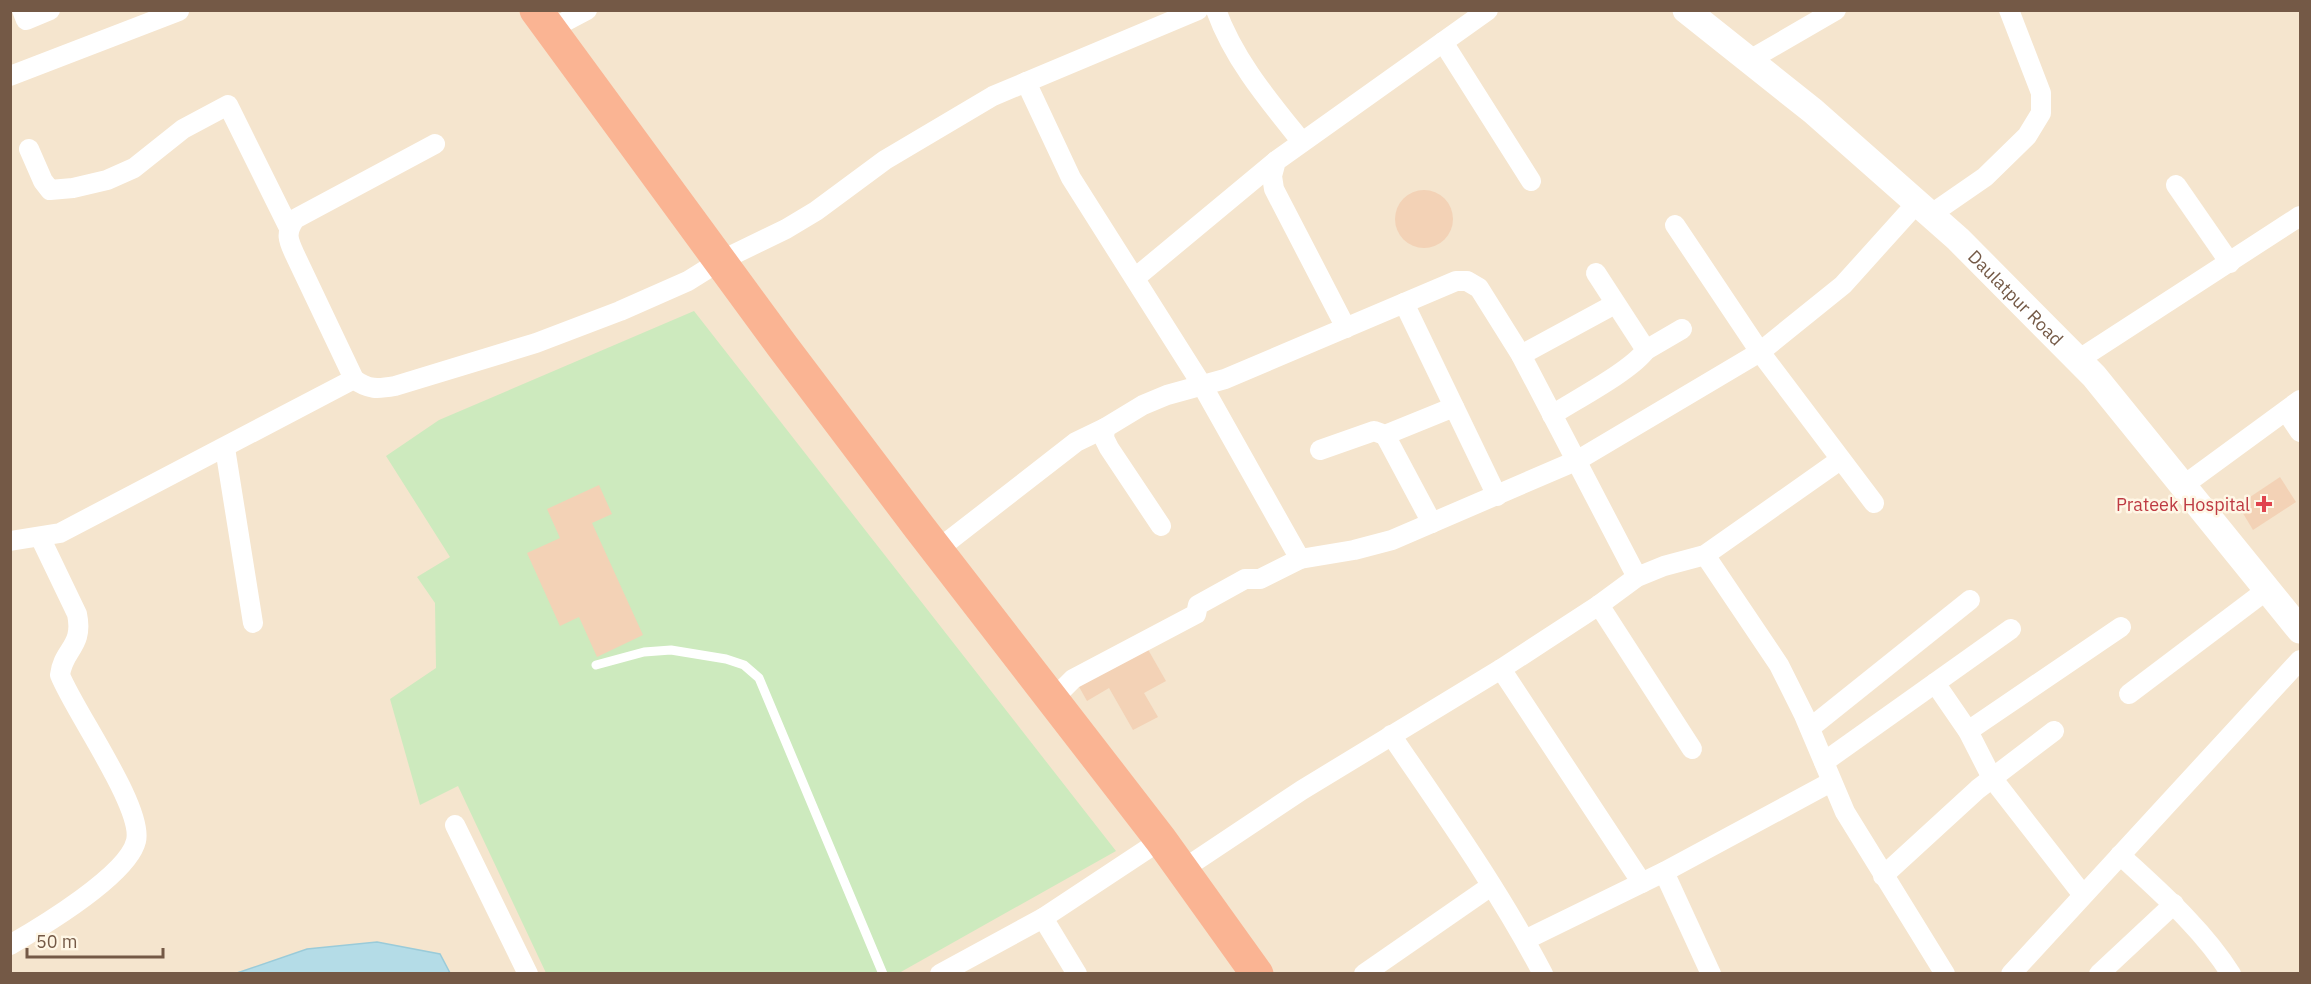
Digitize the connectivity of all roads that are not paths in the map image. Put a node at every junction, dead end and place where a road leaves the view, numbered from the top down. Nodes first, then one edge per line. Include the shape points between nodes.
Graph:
1 (22, 10) edge
2 (50, 10) edge
3 (587, 10) edge
4 (1198, 10) edge
5 (1216, 10) edge
6 (1488, 10) edge
7 (1686, 10) edge
8 (1836, 10) edge
9 (2009, 10) edge
10 (179, 11) edge
11 (543, 20) edge
12 (1443, 42) junction
13 (1748, 61) junction
14 (10, 76) edge
15 (1026, 82) junction
16 (1302, 142) junction
17 (435, 144) dead end
18 (29, 149) dead end
19 (1276, 161) junction
20 (1531, 181) dead end
21 (2176, 185) dead end
22 (1923, 210) junction
23 (2301, 216) edge
24 (1675, 225) dead end
25 (289, 228) junction
26 (720, 261) junction
27 (2230, 263) junction
28 (1596, 273) dead end
29 (1135, 278) junction
30 (1404, 303) junction
31 (1616, 304) junction
32 (1347, 328) junction
33 (1682, 329) dead end
34 (1646, 350) junction
35 (1760, 352) junction
36 (1521, 355) junction
37 (2078, 360) junction
38 (354, 379) junction
39 (1202, 385) junction
40 (2293, 406) edge
41 (1454, 408) junction
42 (1552, 414) junction
43 (1105, 428) junction
44 (2301, 432) edge
45 (1385, 435) junction
46 (225, 448) junction
47 (1320, 450) dead end
48 (1578, 460) junction
49 (1839, 460) junction
50 (2184, 485) junction
51 (1497, 496) junction
52 (1874, 503) dead end
53 (1432, 523) junction
54 (1161, 526) dead end
55 (40, 537) junction
56 (10, 541) edge
57 (936, 550) junction
58 (1705, 555) junction
59 (1300, 559) junction
60 (1637, 577) junction
61 (2268, 589) junction
62 (1970, 600) dead end
63 (1599, 605) junction
64 (254, 623) dead end
65 (2121, 627) dead end
66 (2011, 629) dead end
67 (2301, 630) edge
68 (2301, 660) edge
69 (596, 665) dead end
70 (1501, 669) junction
71 (1935, 683) junction
72 (2130, 694) dead end
73 (1052, 700) junction
74 (1809, 728) junction
75 (2055, 730) dead end
76 (1968, 731) junction
77 (1391, 735) junction
78 (1692, 749) dead end
79 (1824, 762) junction
80 (1992, 778) junction
81 (1831, 782) junction
82 (455, 825) dead end
83 (1161, 840) junction
84 (2121, 855) junction
85 (1182, 870) junction
86 (1664, 872) junction
87 (1883, 876) junction
88 (1642, 883) junction
89 (1491, 886) junction
90 (2084, 895) junction
91 (2174, 904) junction
92 (1043, 918) junction
93 (1525, 940) junction
94 (10, 945) edge
95 (2120, 966) edge
96 (528, 974) edge
97 (883, 974) edge
98 (940, 974) edge
99 (1077, 974) edge
100 (1257, 974) edge
101 (1364, 974) edge
102 (1543, 974) edge
103 (1711, 974) edge
104 (1945, 974) edge
105 (2011, 974) edge
106 (2099, 974) edge
107 (2231, 974) edge

1 - 2 street via 26,20
3 - 11 street
4 - 15 street
5 - 16 street via 1225,35 1244,65
6 - 12 street
7 - 13 street, Daulatpur Road
8 - 13 street
9 - 22 street via 2041,93 2040,113 2027,136 1985,177
10 - 14 street
11 - 26 highway
12 - 16 street
12 - 20 street
13 - 22 street, Daulatpur Road via 1813,111
15 - 26 street via 993,96 885,160 786,229
15 - 29 street via 1071,178
16 - 19 street
17 - 25 street via 295,219
18 - 25 street via 50,190 73,188 134,168 183,129 228,105
19 - 29 street
19 - 32 street via 1274,189
21 - 27 street
22 - 35 street via 1843,285
22 - 37 street, Daulatpur Road via 1958,239
23 - 27 street
24 - 35 street
25 - 38 street via 289,241
26 - 38 street via 688,281 536,343 395,386 375,389
26 - 57 highway
27 - 37 street
28 - 31 street
29 - 39 street
30 - 32 street
30 - 36 street via 1456,281 1467,281 1479,288
30 - 41 street
31 - 34 street
31 - 36 street
32 - 39 street via 1225,380
33 - 34 street
34 - 42 street via 1626,368
35 - 48 street
35 - 49 street
36 - 42 street
37 - 50 street, Daulatpur Road
38 - 46 street
39 - 43 street via 1159,398
39 - 59 street
40 - 44 street
40 - 50 street
41 - 45 street
41 - 51 street
42 - 48 street
43 - 54 street via 1109,448
43 - 57 street via 1076,442
45 - 47 street via 1374,431
45 - 53 street
46 - 55 street via 60,533
46 - 64 street
48 - 51 street
48 - 60 street
49 - 52 street
49 - 58 street
50 - 61 street, Daulatpur Road
51 - 53 street
53 - 59 street via 1392,540
55 - 56 street
55 - 94 street via 80,627 76,644 61,664 60,675 126,798 137,829 130,854 103,882 62,914
57 - 73 highway
58 - 60 street
58 - 74 street via 1779,665
59 - 73 street via 1260,579 1245,579 1198,605 1196,614 1073,680
60 - 63 street
61 - 67 street, Daulatpur Road
61 - 72 street
62 - 74 street
63 - 70 street
63 - 78 street
65 - 76 street
66 - 71 street
68 - 84 street
69 - 97 lane via 644,652 671,650 726,659 744,665 759,678
70 - 77 street
70 - 88 street
71 - 76 street
71 - 79 street
73 - 83 highway
74 - 79 street
75 - 80 street
76 - 80 street
77 - 85 street
77 - 89 street
79 - 81 street
80 - 87 street
80 - 90 street
81 - 86 street
81 - 87 street
82 - 96 street
83 - 85 highway
83 - 92 street
84 - 90 street
84 - 91 street
85 - 100 highway
86 - 88 street
86 - 103 street
87 - 104 street
88 - 93 street
89 - 93 street
89 - 101 street
90 - 105 street
91 - 95 street
91 - 107 street
92 - 98 street
92 - 99 street
93 - 102 street
95 - 106 street

